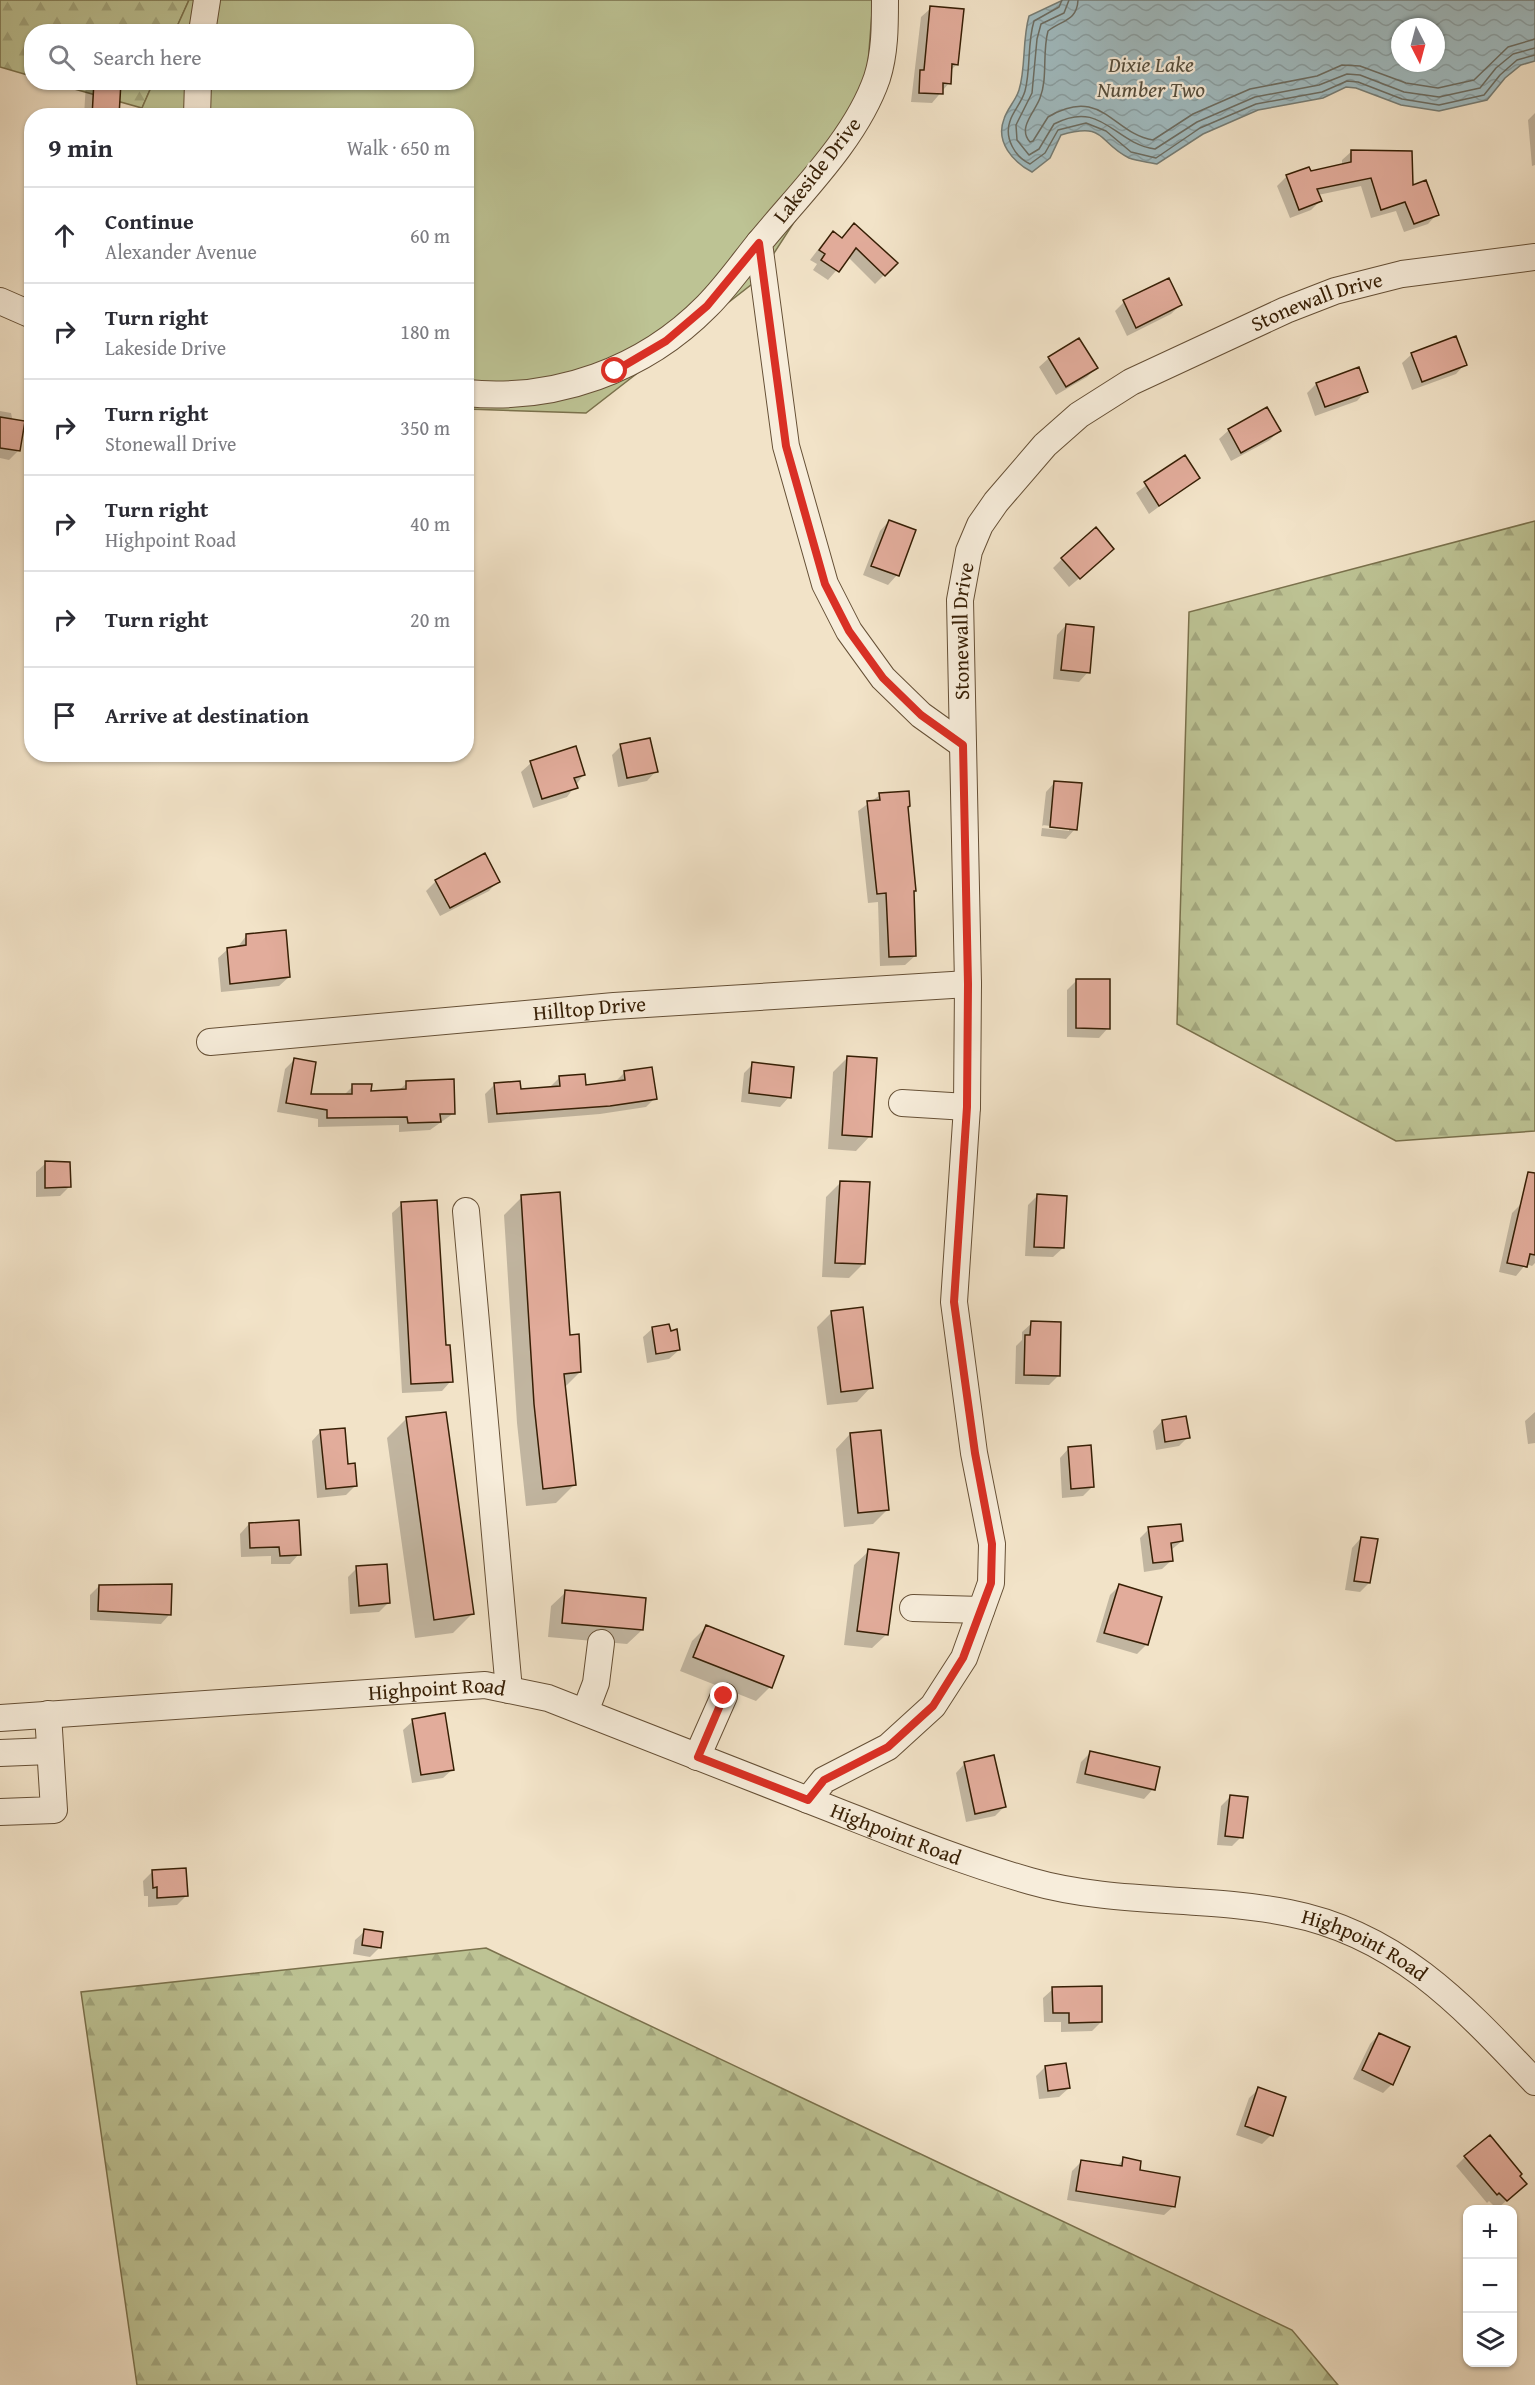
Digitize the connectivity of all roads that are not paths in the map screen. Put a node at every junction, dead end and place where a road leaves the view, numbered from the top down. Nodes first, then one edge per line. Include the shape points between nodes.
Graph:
1 (207, 0) edge
2 (885, 0) edge
3 (203, 24) edge
4 (198, 90) edge
5 (197, 108) edge
6 (759, 243) junction
7 (1535, 257) edge
8 (0, 300) edge
9 (24, 311) edge
10 (474, 393) edge
11 (963, 745) junction
12 (968, 984) junction
13 (210, 1042) dead end
14 (902, 1103) dead end
15 (967, 1107) junction
16 (466, 1211) dead end
17 (913, 1608) dead end
18 (981, 1610) junction
19 (601, 1643) dead end
20 (509, 1690) junction
21 (724, 1696) dead end
22 (585, 1712) junction
23 (48, 1714) junction
24 (0, 1718) edge
25 (50, 1751) junction
26 (0, 1753) edge
27 (698, 1757) junction
28 (808, 1800) junction
29 (0, 1812) edge
30 (1535, 2082) edge

1 - 3 street
2 - 6 street, Lakeside Drive via 885,31 866,106
4 - 5 street
6 - 10 street via 707,306 666,341 615,371 559,389 520,395
6 - 11 street, Lakeside Drive via 786,446 825,584 849,631 883,678 921,715
7 - 11 street, Stonewall Drive via 1402,274 1335,291 1131,382 1078,415 1045,445 996,502 969,551 960,600
8 - 9 street
11 - 12 street, Stonewall Drive
12 - 13 street, Hilltop Drive via 614,1005
12 - 15 street, Stonewall Drive
14 - 15 street
15 - 18 street, Stonewall Drive via 954,1302 992,1544 991,1583
16 - 20 street
17 - 18 street
18 - 28 street, Stonewall Drive via 963,1658 933,1706 888,1747 824,1780
19 - 22 street via 596,1683
20 - 22 street, Highpoint Road via 548,1698
20 - 23 street, Highpoint Road via 485,1685
21 - 27 street
22 - 27 street, Highpoint Road
23 - 24 street, Highpoint Road
23 - 25 street
25 - 26 street
25 - 29 street via 54,1810
27 - 28 street, Highpoint Road
28 - 30 street, Highpoint Road via 927,1847 1032,1882 1089,1892 1289,1913 1343,1928 1393,1952 1434,1981

